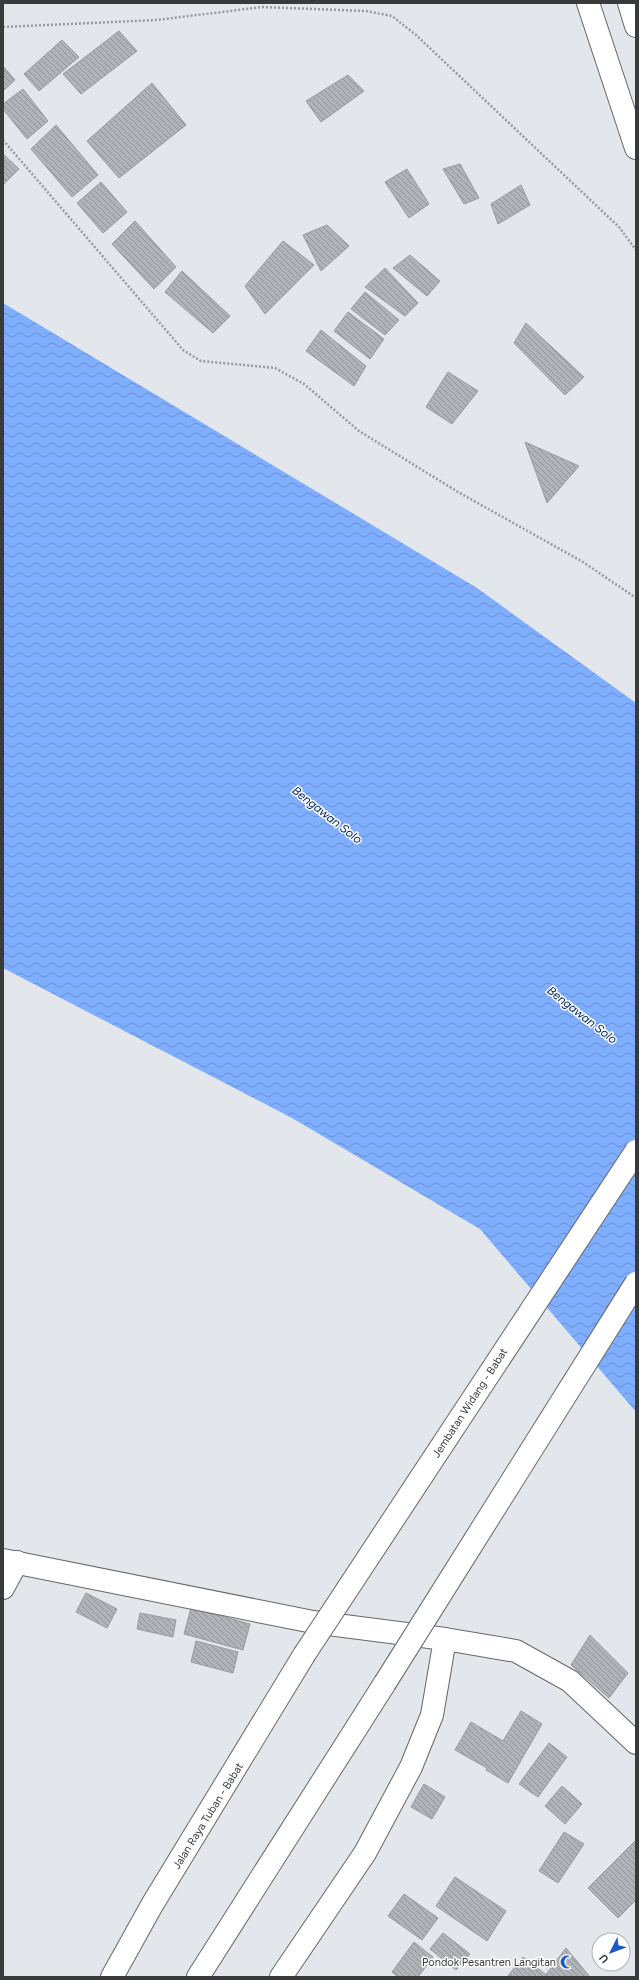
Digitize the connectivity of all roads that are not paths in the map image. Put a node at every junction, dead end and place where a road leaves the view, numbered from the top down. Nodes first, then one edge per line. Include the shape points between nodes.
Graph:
1 (588, 3) edge
2 (629, 3) edge
3 (636, 26) edge
4 (636, 148) edge
5 (636, 1151) edge
6 (636, 1283) edge
7 (10, 1561) edge
8 (3, 1588) edge
9 (445, 1639) junction
10 (304, 1655) joint
11 (636, 1743) edge
12 (112, 1977) edge
13 (198, 1977) edge
14 (281, 1977) edge

1 - 4 main road
2 - 3 main road
5 - 10 main road, Jembatan Widang - Babat, bridge
6 - 13 main road, bridge
7 - 8 main road
7 - 9 main road via 313,1622
9 - 11 main road via 516,1651 570,1681
9 - 14 main road via 432,1715 411,1767 365,1854
10 - 12 main road, Jalan Raya Tuban - Babat via 152,1905

